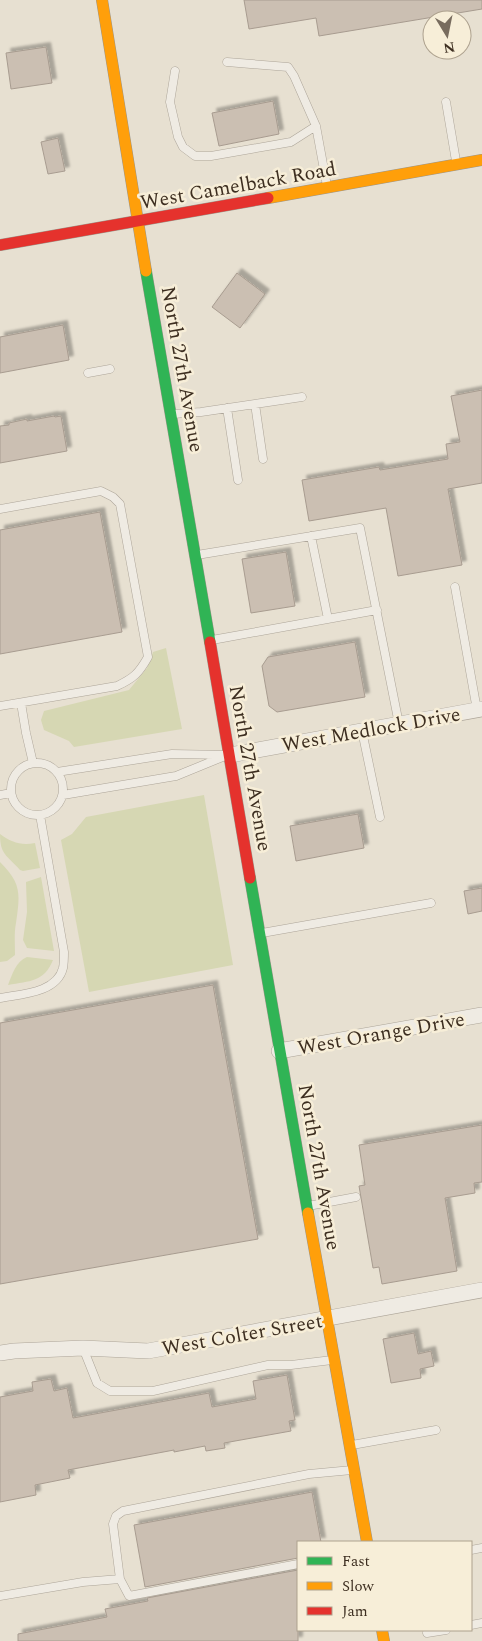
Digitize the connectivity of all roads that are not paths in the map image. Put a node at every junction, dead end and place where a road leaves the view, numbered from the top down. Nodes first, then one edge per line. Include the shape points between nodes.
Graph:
1 (102, 0) edge
2 (227, 62) dead end
3 (175, 71) dead end
4 (446, 102) dead end
5 (316, 126) junction
6 (482, 160) edge
7 (456, 165) junction
8 (328, 188) junction
9 (138, 222) junction
10 (0, 245) edge
11 (110, 369) dead end
12 (88, 373) dead end
13 (302, 398) dead end
14 (255, 404) junction
15 (227, 408) junction
16 (171, 414) junction
17 (263, 459) dead end
18 (238, 480) dead end
19 (0, 510) edge
20 (311, 536) junction
21 (196, 556) junction
22 (455, 587) dead end
23 (377, 610) junction
24 (328, 619) junction
25 (210, 640) junction
26 (21, 702) junction
27 (0, 706) edge
28 (479, 709) edge
29 (399, 724) junction
30 (362, 731) junction
31 (230, 755) junction
32 (33, 763) junction
33 (57, 772) junction
34 (11, 793) junction
35 (0, 795) edge
36 (63, 795) junction
37 (40, 815) junction
38 (380, 817) dead end
39 (431, 902) dead end
40 (260, 933) junction
41 (0, 998) edge
42 (482, 1015) edge
43 (279, 1051) junction
44 (356, 1197) dead end
45 (308, 1206) junction
46 (482, 1290) edge
47 (328, 1318) junction
48 (83, 1348) junction
49 (0, 1353) edge
50 (335, 1360) junction
51 (436, 1430) dead end
52 (350, 1446) junction
53 (354, 1469) junction
54 (367, 1541) edge
55 (297, 1564) edge
56 (120, 1579) junction
57 (0, 1596) edge
58 (440, 1631) edge
59 (427, 1633) dead end

1 - 9 main road, North 27th Avenue
2 - 5 lane via 288,67
3 - 5 lane via 170,102 178,137 183,148 195,156 291,142
4 - 7 lane
5 - 8 lane
6 - 7 main road, West Camelback Road
7 - 8 main road, West Camelback Road
8 - 9 main road, West Camelback Road
9 - 10 main road, West Camelback Road
9 - 16 main road, North 27th Avenue
11 - 12 lane
13 - 14 lane
14 - 15 lane
14 - 17 lane
15 - 16 lane
15 - 18 lane
16 - 21 main road, North 27th Avenue
19 - 26 lane via 101,491 113,497 120,504 148,657 131,680 117,686
20 - 21 lane
20 - 23 lane via 360,528
20 - 24 lane
21 - 25 main road, North 27th Avenue
22 - 28 lane
23 - 24 lane
23 - 29 lane
24 - 25 lane
25 - 31 main road, North 27th Avenue
26 - 27 lane
26 - 32 lane
28 - 29 street, West Medlock Drive
29 - 30 street, West Medlock Drive
30 - 31 street, West Medlock Drive
30 - 38 lane
31 - 33 lane via 172,754
31 - 36 lane via 176,776
31 - 40 main road, North 27th Avenue
32 - 33 lane via 44,764
32 - 34 lane via 14,776
33 - 36 lane via 62,779
34 - 35 lane
34 - 37 lane via 18,807 32,815
36 - 37 lane via 54,808
37 - 41 lane via 64,952 63,968 56,982 39,991
39 - 40 lane
40 - 43 main road, North 27th Avenue
42 - 43 street, West Orange Drive
43 - 45 main road, North 27th Avenue
44 - 45 lane
45 - 47 main road, North 27th Avenue
46 - 47 street, West Colter Street
47 - 48 street, West Colter Street via 148,1351
47 - 50 main road, North 27th Avenue
48 - 49 street, West Colter Street
48 - 50 lane via 98,1383 110,1391 154,1392 268,1365
50 - 52 main road, North 27th Avenue
51 - 52 lane
52 - 53 main road, North 27th Avenue
53 - 54 main road, North 27th Avenue
53 - 56 lane via 309,1474 122,1511 113,1524
55 - 56 lane via 129,1596
56 - 57 lane
58 - 59 lane

